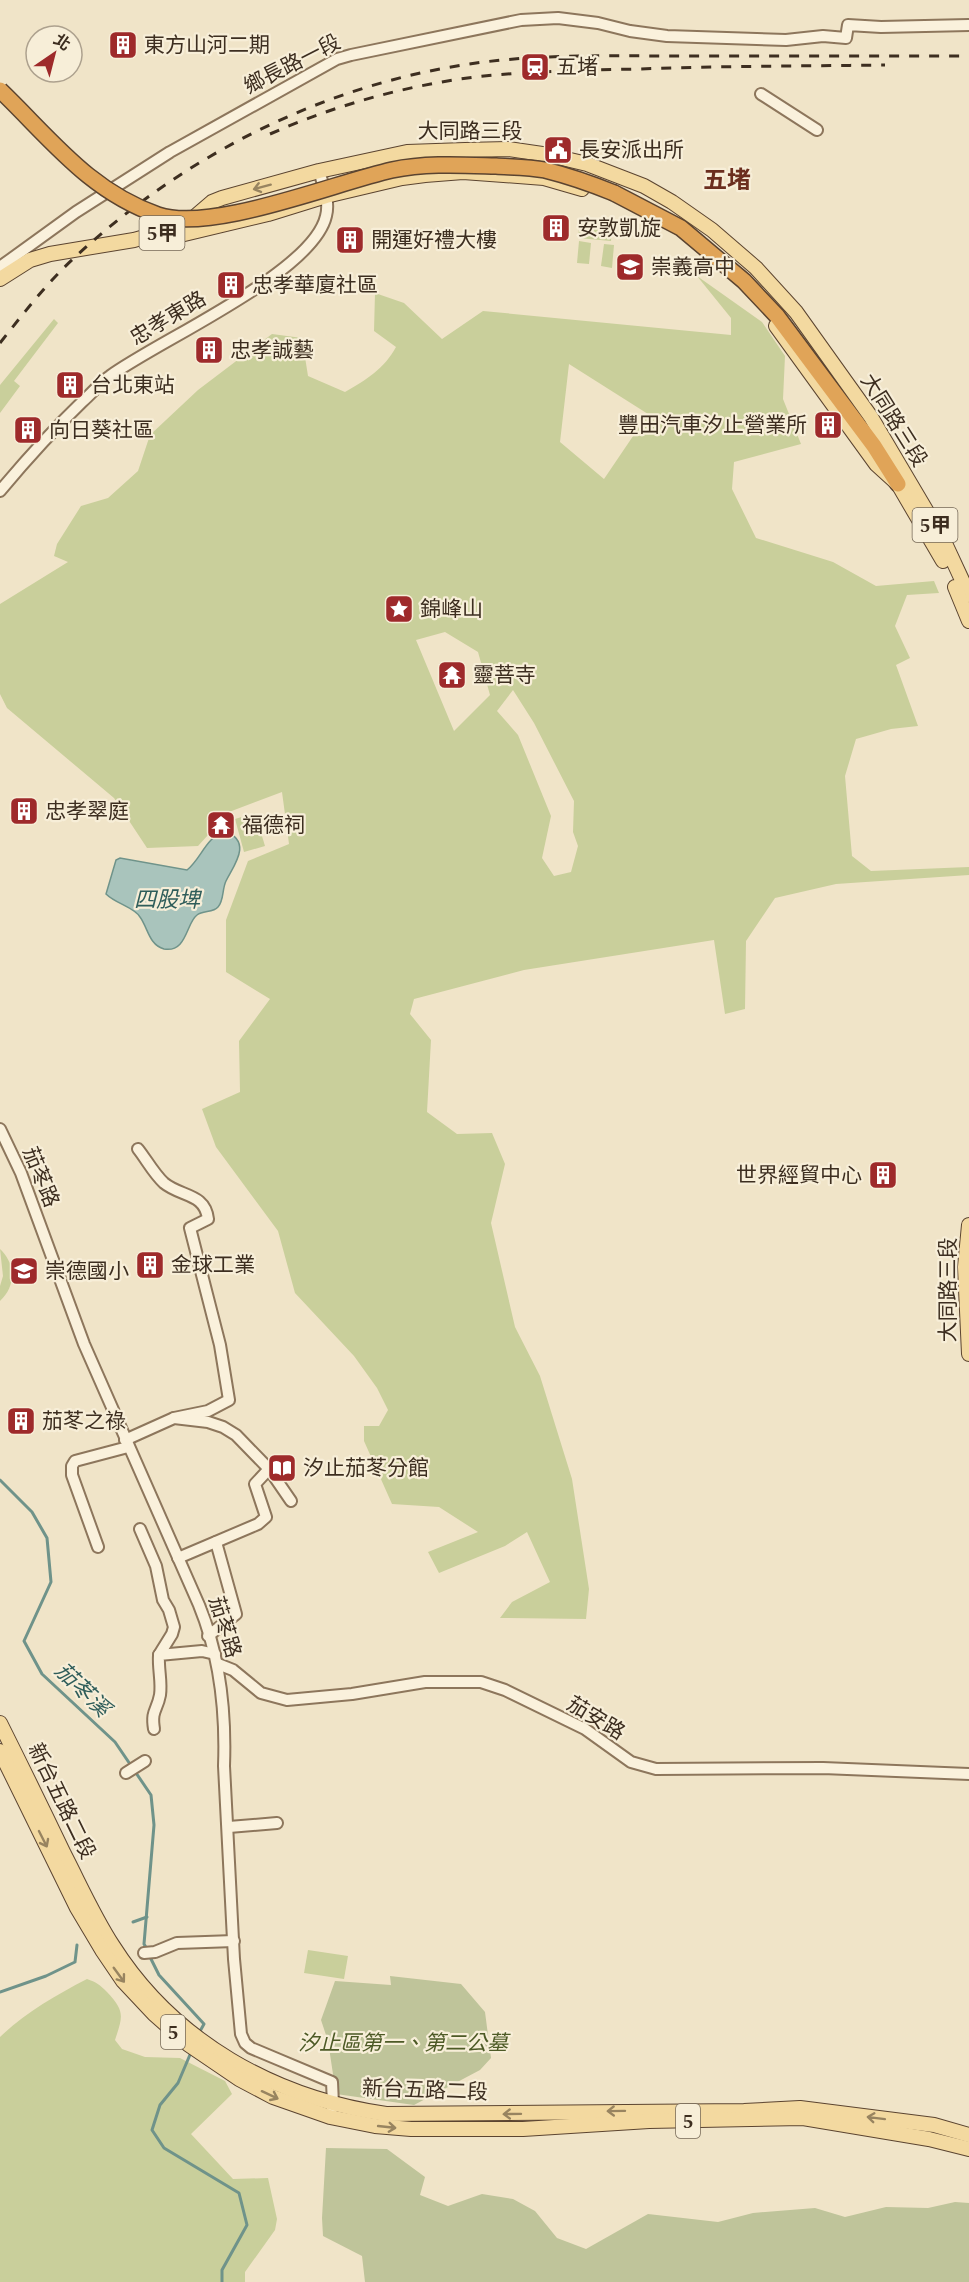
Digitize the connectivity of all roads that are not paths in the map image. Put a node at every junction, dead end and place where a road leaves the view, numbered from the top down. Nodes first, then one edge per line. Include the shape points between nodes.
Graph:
1 (969, 24) edge
2 (0, 82) edge
3 (0, 90) edge
4 (761, 94) dead end
5 (817, 130) dead end
6 (319, 171) junction
7 (613, 188) junction
8 (326, 196) junction
9 (0, 267) edge
10 (0, 279) edge
11 (0, 287) edge
12 (894, 458) junction
13 (898, 484) junction
14 (0, 491) edge
15 (969, 595) edge
16 (969, 621) edge
17 (0, 1129) edge
18 (138, 1149) dead end
19 (969, 1225) edge
20 (969, 1354) edge
21 (174, 1418) junction
22 (127, 1443) junction
23 (269, 1468) junction
24 (291, 1501) dead end
25 (140, 1529) dead end
26 (216, 1542) junction
27 (98, 1546) dead end
28 (178, 1558) junction
29 (208, 1636) junction
30 (159, 1655) junction
31 (216, 1659) junction
32 (0, 1723) edge
33 (154, 1729) dead end
34 (0, 1751) edge
35 (145, 1761) dead end
36 (126, 1773) dead end
37 (969, 1773) edge
38 (278, 1823) dead end
39 (229, 1827) junction
40 (234, 1941) junction
41 (149, 1952) dead end
42 (310, 2103) junction
43 (332, 2111) junction
44 (572, 2119) junction
45 (969, 2135) edge
46 (969, 2148) edge

1 - 9 street, 鄉長路一段 via 848,25 846,38 786,40 667,36 558,18 521,20 351,55 337,59 170,152
2 - 7 highway via 88,169 116,189 161,210 227,209 416,160 531,161 571,170
3 - 7 highway, bridge via 93,181 161,216 192,219 228,215 392,170 447,164 543,170
4 - 5 street
6 - 8 street, 忠孝東路
6 -> 10 main road, 大同路三段 / 5甲 via 212,201 184,226 134,240 50,254 30,260
6 - 12 main road, 大同路三段 / 5甲 via 407,152 508,149 587,164 644,186 712,230 772,285 872,417
7 - 12 highway via 642,196 671,213 738,263 791,322
7 - 13 highway via 681,228 744,281 777,316
8 - 11 main road, 大同路三段 / 5甲 via 136,246 55,260 34,266
8 - 13 main road, 大同路三段 / 5甲 via 402,178 463,172 544,178 613,199 690,241 730,276 773,323 876,464
8 - 14 street, 忠孝東路 via 327,216 318,233 288,266 108,376
12 - 15 main road, 大同路三段 / 5甲 via 943,539
13 - 16 main road, 大同路三段 / 5甲 via 937,547
17 - 22 street, 茄苳路
18 - 21 street via 164,1183 200,1200 207,1211 208,1219 190,1228 220,1345 229,1400 208,1411
19 - 20 main road, 大同路三段 via 965,1267
21 - 22 street
21 - 23 street via 223,1427
22 - 27 street via 75,1461 72,1466
22 - 28 street, 茄苳路
23 - 24 street
23 - 26 street via 255,1484 266,1517
25 - 30 street via 174,1627
26 - 28 street
26 - 29 street via 236,1614
28 - 29 street, 茄苳路 via 207,1625
29 - 31 street, 茄苳路
30 - 31 street via 202,1651
30 - 33 street via 160,1694 153,1711
31 - 37 street, 茄安路 via 261,1693 287,1700 425,1682 481,1682 585,1729 631,1762 656,1769 823,1768
31 - 39 street, 茄苳路
32 - 42 main road, 新台五路二段 / 5 via 102,1928 140,1982 169,2013 223,2056
34 -> 42 main road, 新台五路二段 / 5 via 77,1908 139,1999 180,2038 214,2062 273,2097
35 - 36 street
38 - 39 street
39 - 40 street, 茄苳路
40 - 41 street via 177,1943
40 - 43 street, 茄苳路 via 241,2034 245,2043 332,2082
42 - 43 main road, 新台五路二段 / 5
43 - 44 main road, 新台五路二段 / 5 via 375,2126 411,2129 523,2128
45 -> 44 main road, 新台五路二段 / 5 via 934,2126 800,2108
44 - 46 main road, 新台五路二段 / 5 via 803,2118

